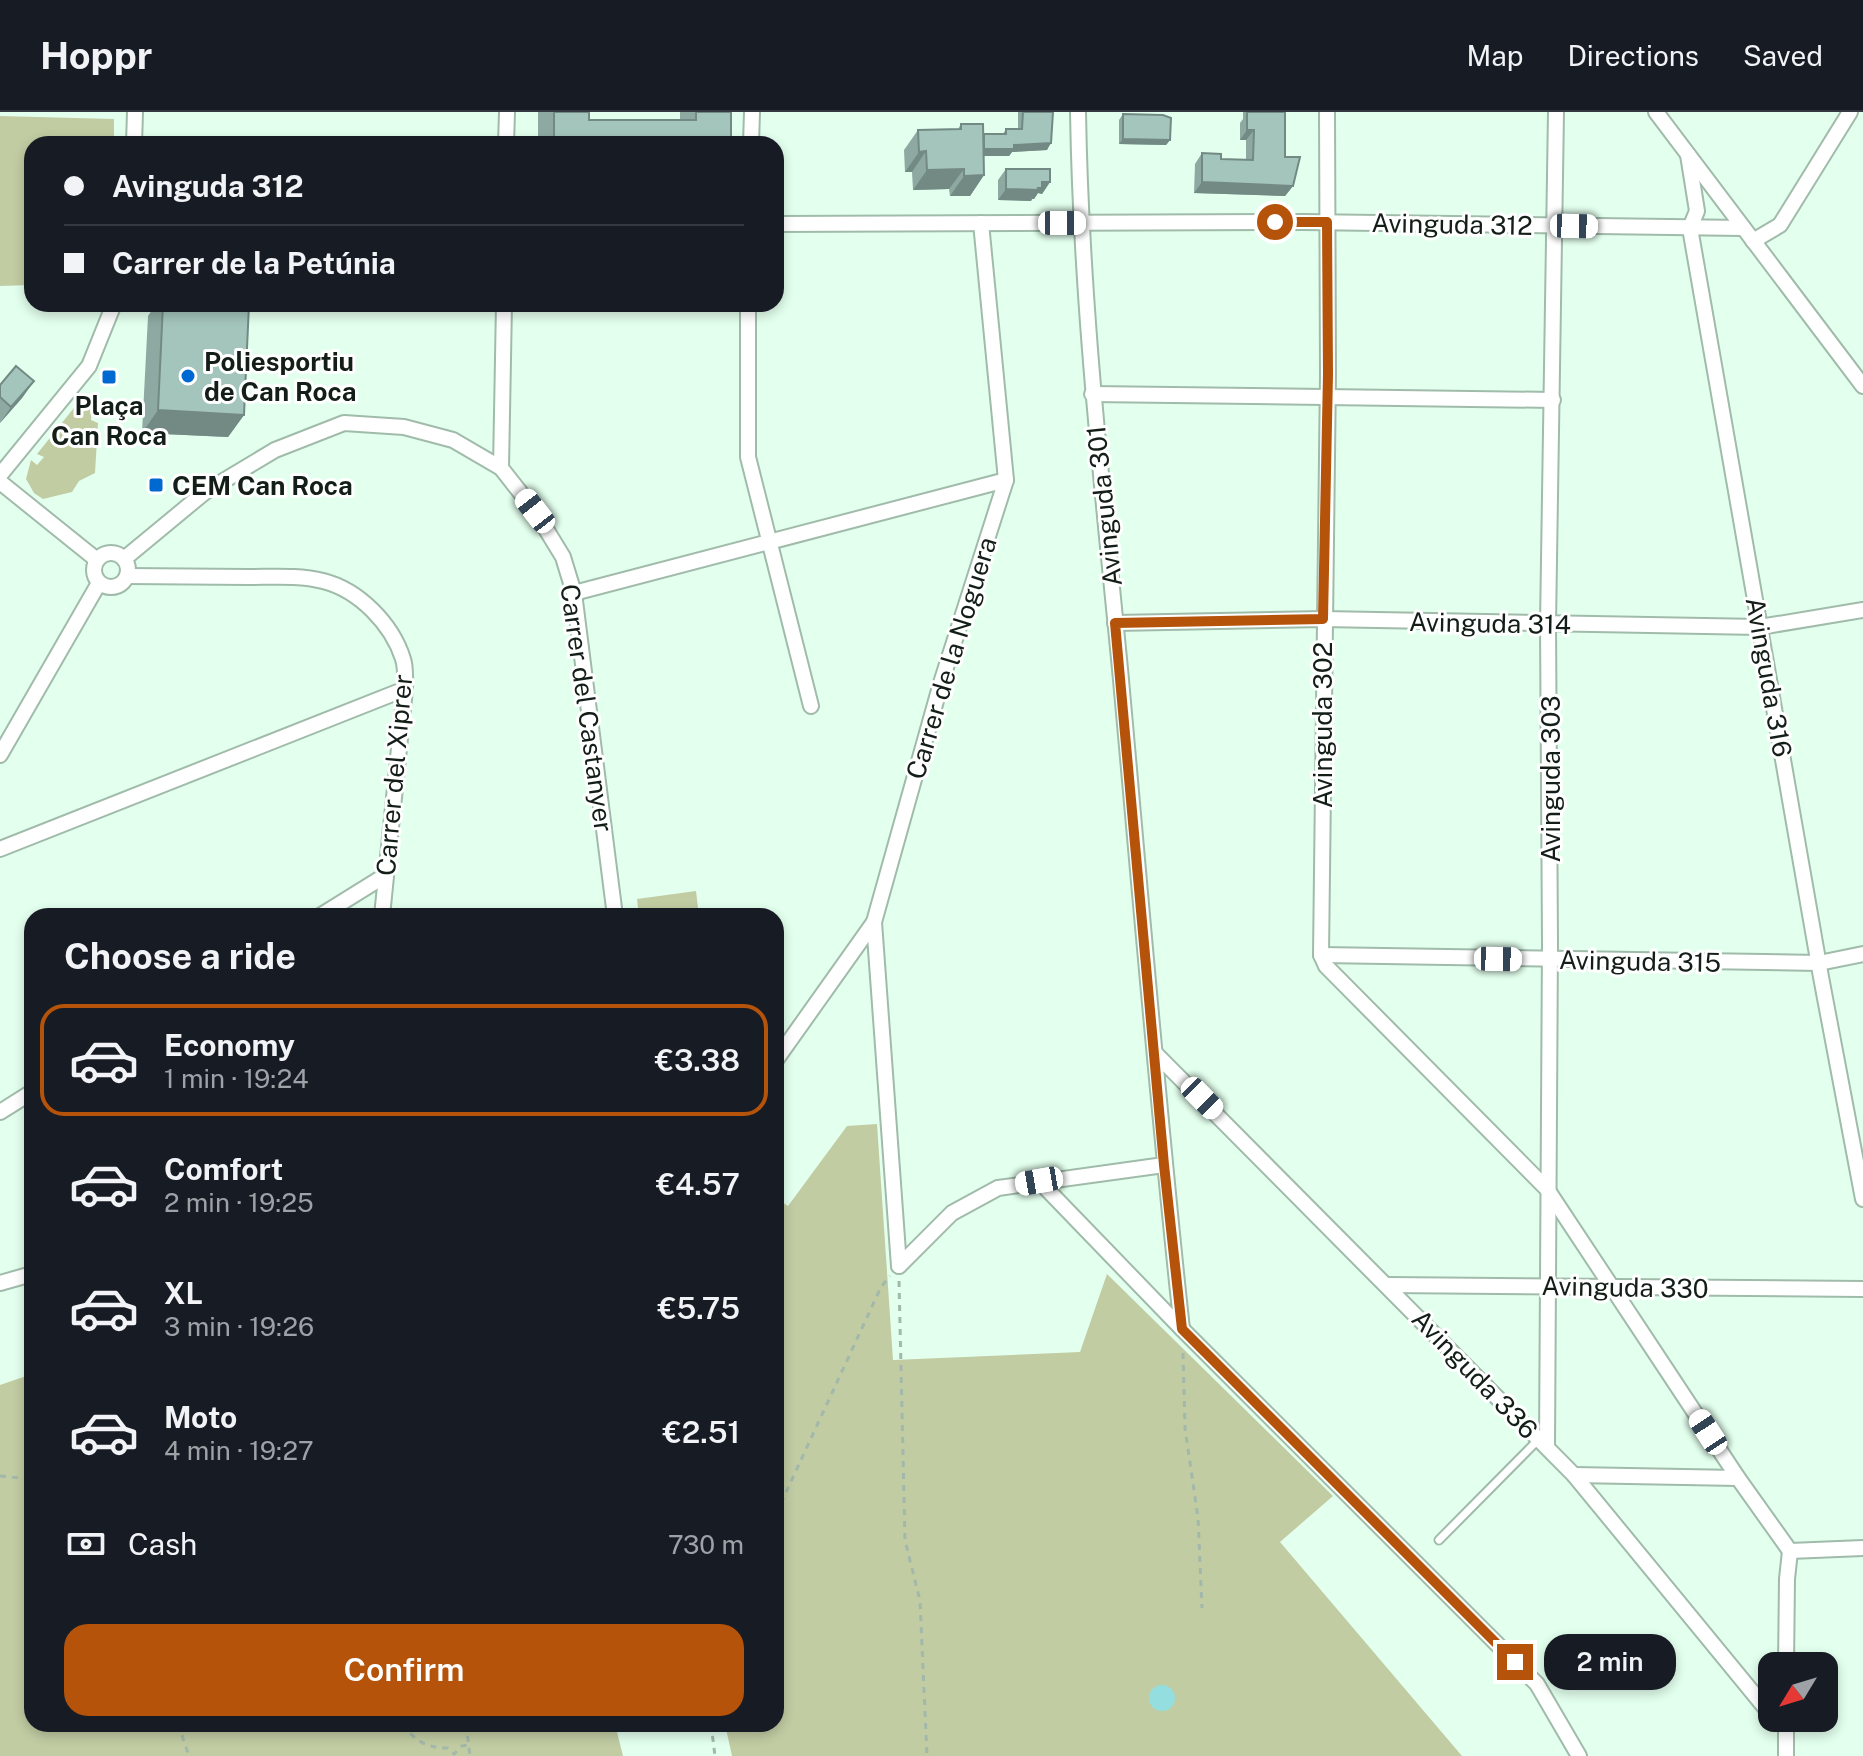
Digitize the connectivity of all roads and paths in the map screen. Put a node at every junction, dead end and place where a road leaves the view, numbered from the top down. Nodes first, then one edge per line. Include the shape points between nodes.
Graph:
1 (135, 112) edge
2 (507, 112) edge
3 (752, 112) edge
4 (1078, 112) edge
5 (1327, 112) edge
6 (1556, 112) edge
7 (1656, 112) edge
8 (1850, 112) edge
9 (134, 136) edge
10 (506, 136) edge
11 (751, 136) edge
12 (1688, 155) junction
13 (1327, 222) junction
14 (981, 223) junction
15 (1080, 223) junction
16 (784, 224) edge
17 (1556, 226) junction
18 (1690, 228) junction
19 (1743, 228) junction
20 (1753, 241) junction
21 (111, 312) edge
22 (504, 312) edge
23 (748, 312) edge
24 (1863, 386) edge
25 (1092, 394) junction
26 (1328, 398) junction
27 (1553, 400) junction
28 (501, 468) junction
29 (0, 475) edge
30 (1006, 480) junction
31 (0, 482) edge
32 (769, 543) junction
33 (124, 559) junction
34 (97, 560) junction
35 (127, 576) junction
36 (99, 583) junction
37 (574, 593) junction
38 (1863, 610) edge
39 (1323, 619) junction
40 (1115, 623) junction
41 (1548, 624) junction
42 (1760, 627) junction
43 (405, 689) junction
44 (811, 706) dead end
45 (0, 755) edge
46 (0, 849) edge
47 (386, 875) junction
48 (333, 908) edge
49 (383, 908) edge
50 (614, 908) edge
51 (874, 922) junction
52 (1863, 954) edge
53 (1321, 955) junction
54 (1550, 960) junction
55 (1819, 963) junction
56 (784, 1049) edge
57 (1155, 1053) junction
58 (24, 1097) edge
59 (0, 1112) edge
60 (1164, 1165) junction
61 (1039, 1181) junction
62 (1547, 1189) junction
63 (1863, 1199) edge
64 (899, 1266) junction
65 (24, 1276) edge
66 (0, 1283) edge
67 (1388, 1285) junction
68 (1547, 1286) junction
69 (1613, 1288) junction
70 (1863, 1289) edge
71 (1182, 1329) junction
72 (1543, 1443) junction
73 (1574, 1475) junction
74 (0, 1476) edge
75 (24, 1478) edge
76 (1738, 1478) junction
77 (784, 1497) edge
78 (1439, 1540) dead end
79 (1863, 1548) edge
80 (1790, 1551) junction
81 (1202, 1608) dead end
82 (1786, 1652) edge
83 (1758, 1699) edge
84 (181, 1732) edge
85 (408, 1732) edge
86 (467, 1732) edge
87 (712, 1732) edge
88 (1786, 1732) edge
89 (469, 1745) junction
90 (189, 1756) edge
91 (470, 1756) edge
92 (715, 1756) edge
93 (927, 1756) edge
94 (1579, 1756) edge
95 (1786, 1756) edge

1 - 9 street
2 - 10 street
3 - 11 street
4 - 15 street, Avinguda 301
5 - 13 street, Avinguda 302
6 - 17 street, Avinguda 303
7 - 12 street
8 - 20 street via 1780,225
12 - 18 street, Avinguda 316 via 1697,211
12 - 19 street
13 - 15 street, Avinguda 312
13 - 17 street, Avinguda 312
13 - 26 street, Avinguda 302
14 - 15 street, Avinguda 312
14 - 16 street, Avinguda 312
14 - 30 street, Carrer de la Noguera
15 - 25 street, Avinguda 301
17 - 18 street, Avinguda 312
17 - 27 street, Avinguda 303
18 - 19 street, Avinguda 312
18 - 42 street, Avinguda 316
19 - 20 street
20 - 24 street
21 - 29 street via 89,366
22 - 28 street
23 - 32 street via 748,457
25 - 26 street
25 - 40 street, Avinguda 301
26 - 27 street
26 - 39 street, Avinguda 302
27 - 41 street, Avinguda 303
28 - 33 street, Carrer del Castanyer via 453,440 404,427 344,423 275,450 205,492
28 - 37 street, Carrer del Castanyer via 563,557
30 - 32 street
30 - 51 street, Carrer de la Noguera via 941,683
31 - 34 street
32 - 37 street
32 - 44 street
33 - 34 street via 110,553
33 - 35 street
34 - 36 street via 94,572
35 - 36 street via 115,587
35 - 43 street, Carrer del Xiprer via 291,577 335,586 366,603 394,639 404,661
36 - 45 street
37 - 50 street, Carrer del Castanyer
38 - 42 street, Avinguda 314
39 - 40 street, Avinguda 314
39 - 41 street, Avinguda 314
39 - 53 street, Avinguda 302
40 - 57 street, Avinguda 301
41 - 42 street, Avinguda 314
41 - 54 street, Avinguda 303
42 - 55 street, Avinguda 316
43 - 46 street
43 - 47 street, Carrer del Xiprer
47 - 48 street
47 - 49 street, Carrer del Xiprer
51 - 56 street, Carrer de la Noguera
51 - 64 street
52 - 55 street, Avinguda 315
53 - 54 street, Avinguda 315
53 - 62 street via 1326,966
54 - 55 street, Avinguda 315
54 - 62 street, Avinguda 303
55 - 63 street, Avinguda 316
57 - 60 street, Avinguda 301
57 - 67 street, Avinguda 336
58 - 59 street
60 - 61 street
60 - 71 street, Avinguda 301
61 - 64 street via 998,1188 952,1213
61 - 71 street
62 - 68 street, Avinguda 303
62 - 69 street
64 - 77 path via 881,1287
64 - 93 path via 905,1540 920,1601
65 - 66 street
67 - 68 street, Avinguda 330
67 - 72 street, Avinguda 336
68 - 69 street, Avinguda 330
68 - 72 street, Avinguda 303
69 - 70 street, Avinguda 330
69 - 76 street
71 - 81 path via 1185,1428 1198,1518
71 - 94 street via 1537,1684
72 - 73 street, Avinguda 336
72 - 78 lane
73 - 76 street
73 - 83 street, Avinguda 336
74 - 75 path
76 - 80 street
79 - 80 street
80 - 82 street
84 - 90 path
85 - 89 path via 427,1747 448,1748 454,1754
86 - 89 path
87 - 92 path
88 - 95 street
89 - 91 path

